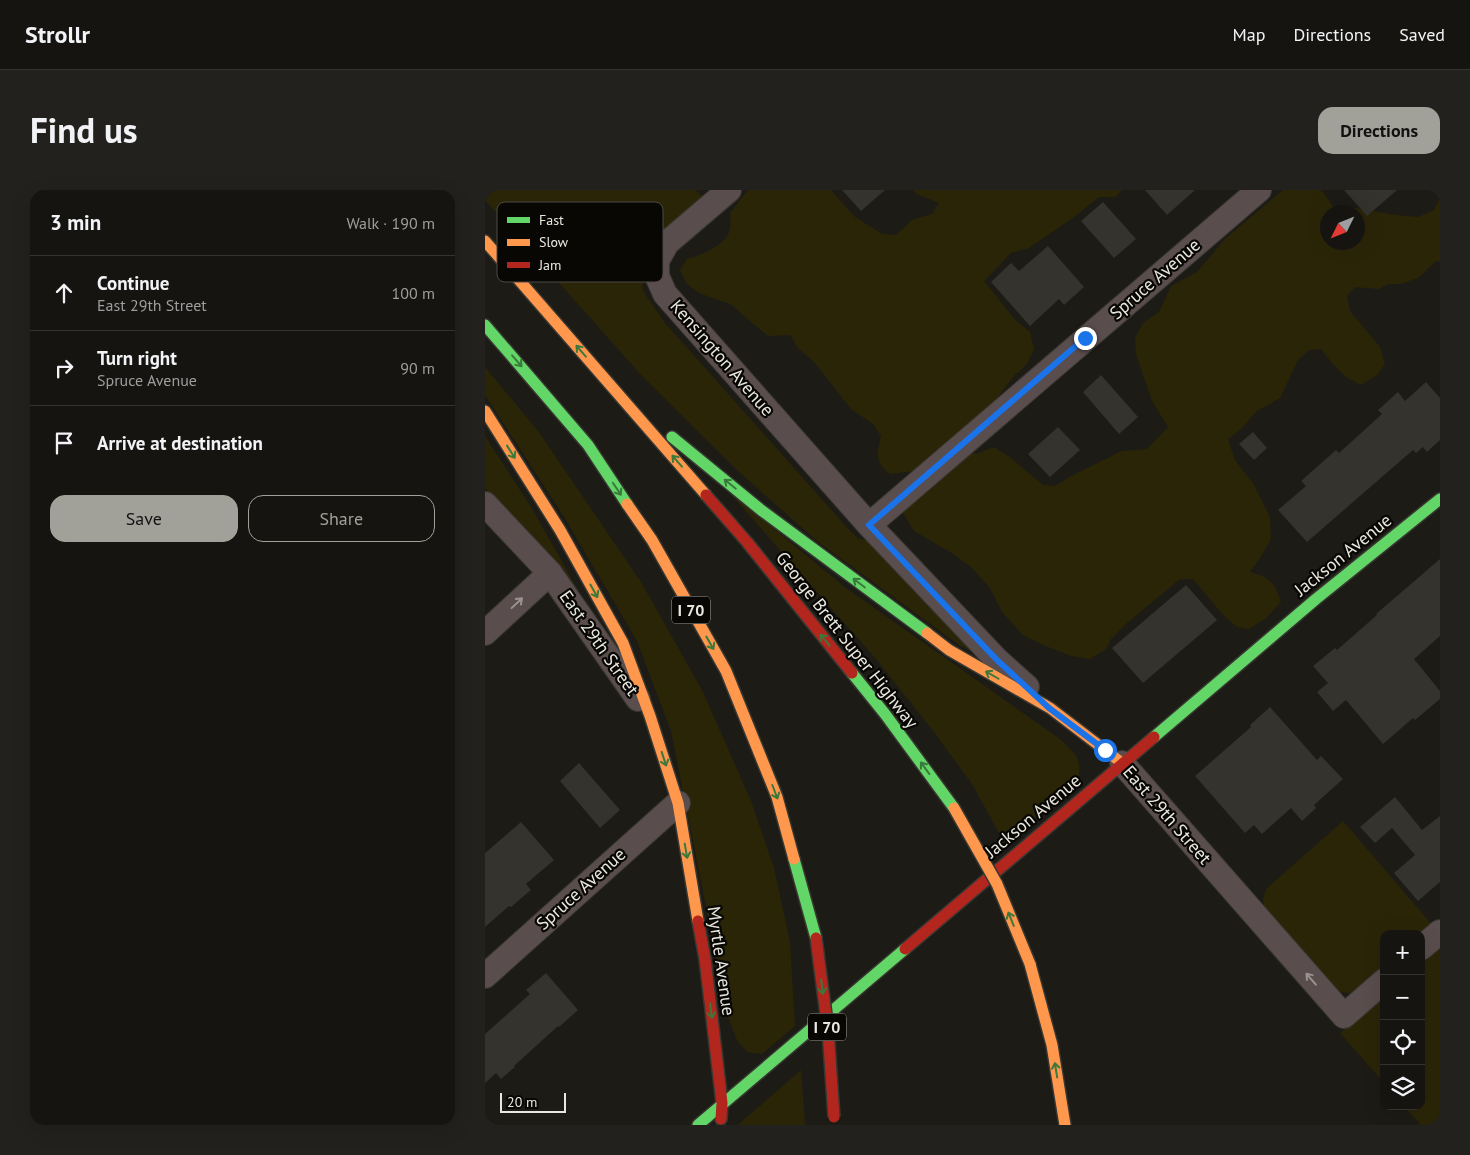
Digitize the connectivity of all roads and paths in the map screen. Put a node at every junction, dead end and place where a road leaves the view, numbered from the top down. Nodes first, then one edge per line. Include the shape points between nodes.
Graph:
1 (729, 190) edge
2 (1259, 190) edge
3 (485, 241) edge
4 (663, 250) edge
5 (497, 255) edge
6 (521, 282) edge
7 (660, 282) edge
8 (485, 325) edge
9 (613, 388) junction
10 (485, 410) edge
11 (1440, 499) edge
12 (485, 504) edge
13 (869, 525) junction
14 (550, 573) junction
15 (485, 634) edge
16 (1049, 708) junction
17 (650, 716) junction
18 (1122, 763) junction
19 (678, 803) junction
20 (1440, 932) edge
21 (1425, 945) edge
22 (485, 976) edge
23 (1380, 984) edge
24 (722, 1103) junction
25 (833, 1121) edge
26 (1064, 1122) edge
27 (697, 1125) edge
28 (721, 1125) edge

1 - 4 street, Kensington Avenue via 667,243
2 - 13 street, Spruce Avenue
5 -> 3 main road, George Brett Super Highway
9 -> 6 main road, George Brett Super Highway
7 - 13 street, Kensington Avenue via 665,294
8 -> 25 main road, I 70, bridge via 588,445 652,540 725,671 777,797 816,938 828,1030
16 -> 9 main road via 949,650 761,510
26 -> 9 main road, George Brett Super Highway, bridge via 1052,1045 1030,964 997,884 953,808 885,714 747,542
10 -> 17 main road via 560,530 623,643
11 - 18 main road, Jackson Avenue
12 - 14 street, East 29th Street
13 - 16 street, East 29th Street via 997,660
15 -> 14 street
14 - 17 street, East 29th Street
16 - 18 main road, East 29th Street
17 -> 19 main road, East 29th Street
23 -> 18 street, East 29th Street via 1344,1016
18 - 24 main road, Jackson Avenue
19 - 22 street, Spruce Avenue
19 -> 24 main road, Myrtle Avenue via 705,959
20 - 21 street
24 - 27 main road, Jackson Avenue
24 - 28 main road, Myrtle Avenue

